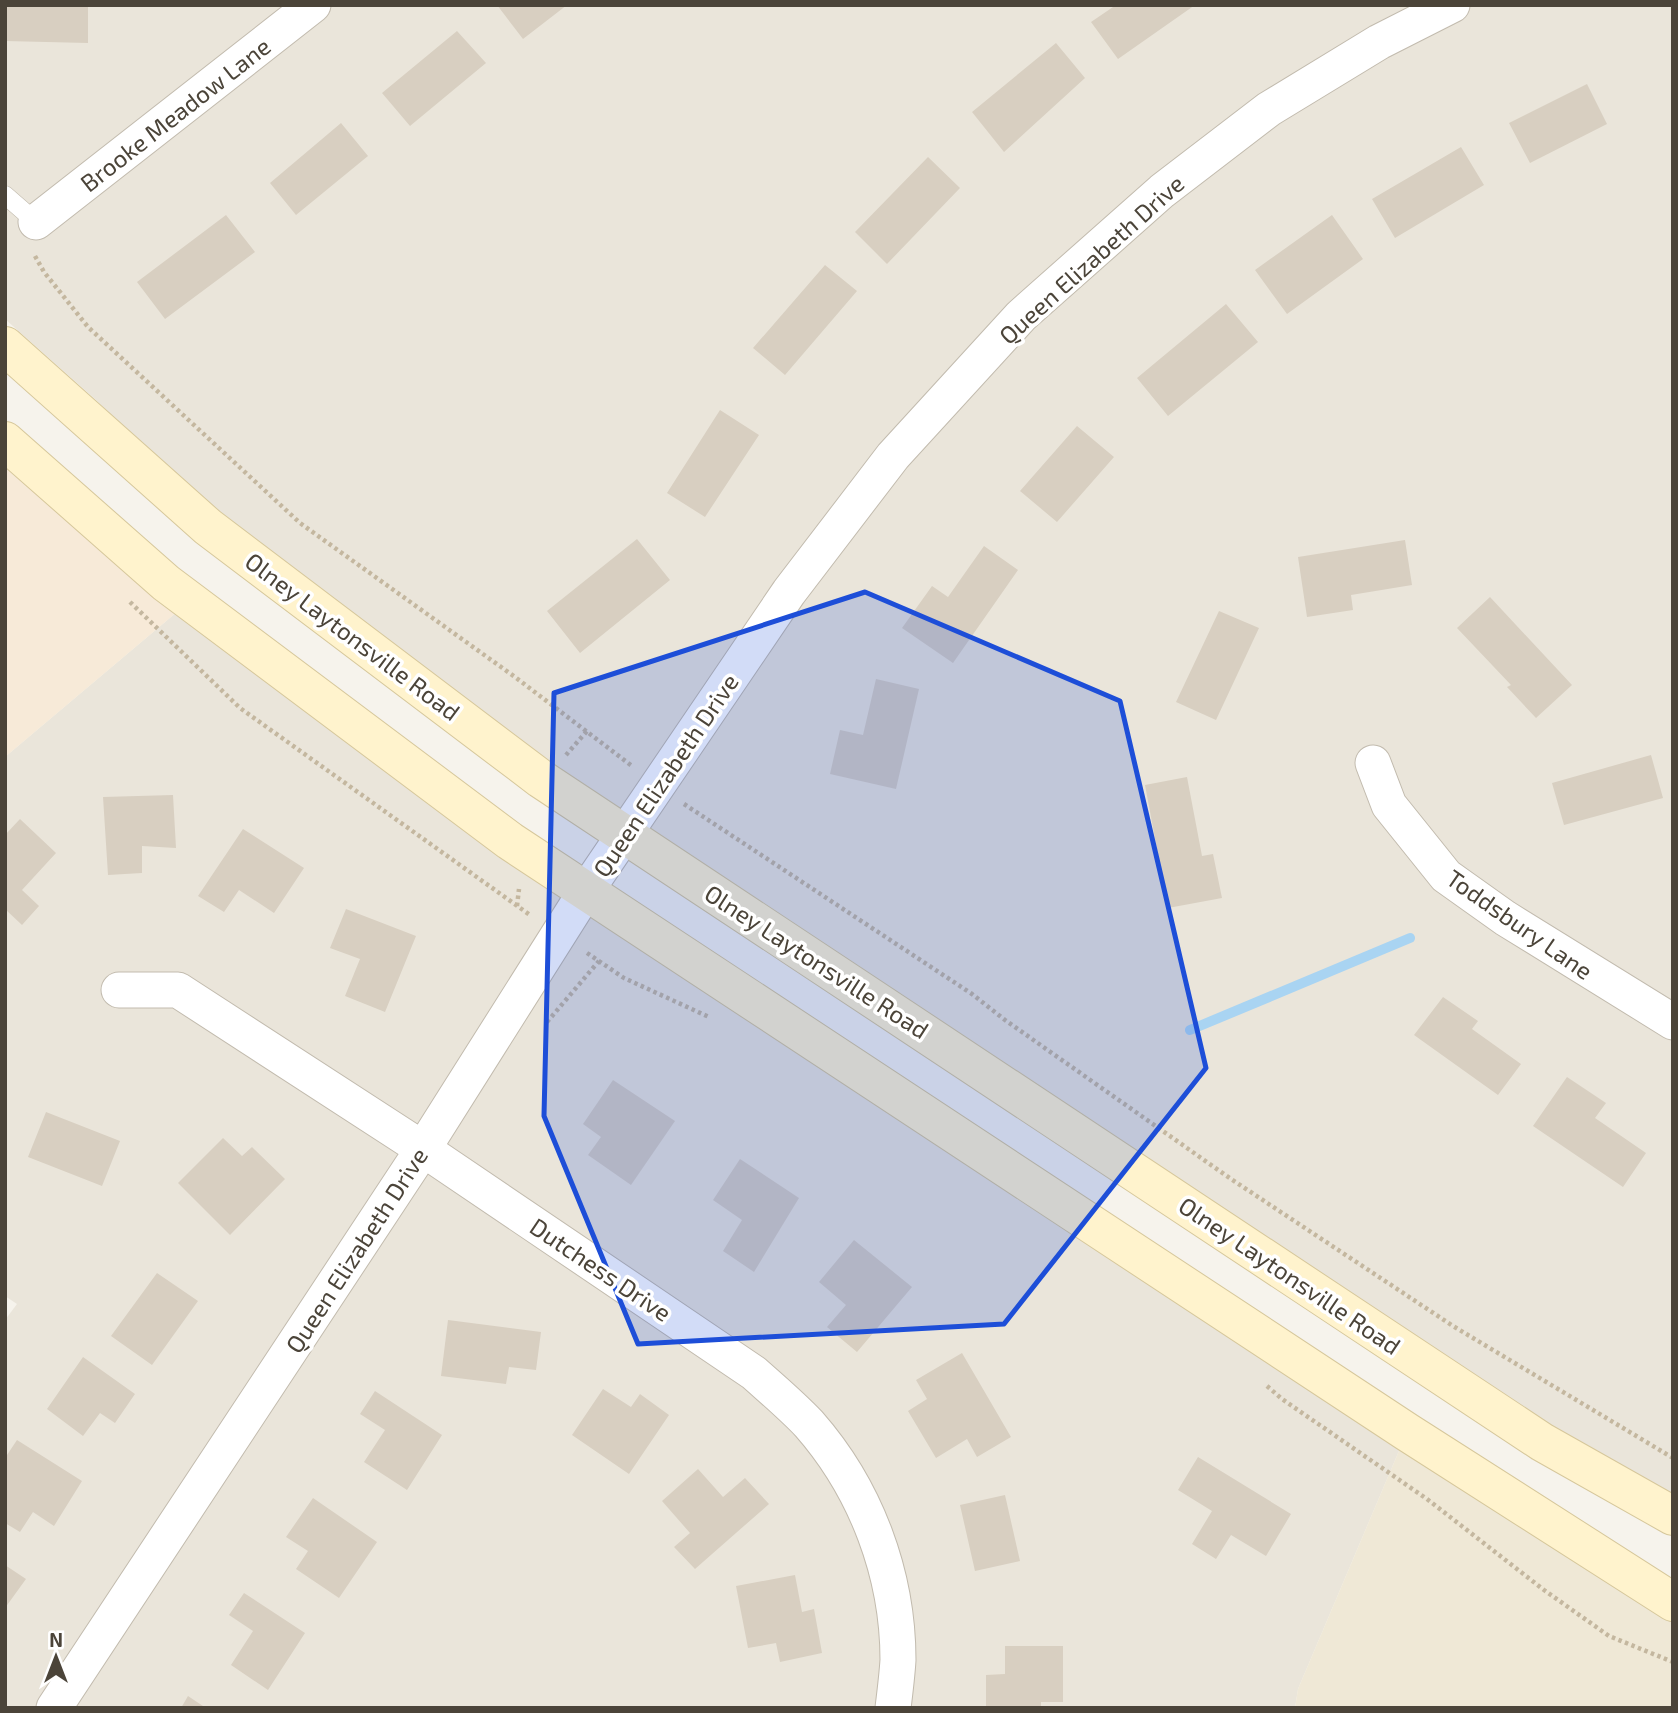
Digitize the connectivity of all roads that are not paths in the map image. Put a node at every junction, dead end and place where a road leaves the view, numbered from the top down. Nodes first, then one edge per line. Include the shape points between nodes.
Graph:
1 (313, 5) edge
2 (1452, 5) edge
3 (5, 195) edge
4 (36, 222) joint
5 (5, 346) edge
6 (5, 441) edge
7 (1373, 763) dead end
8 (625, 834) junction
9 (586, 891) junction
10 (119, 990) dead end
11 (1671, 1017) edge
12 (424, 1149) junction
13 (1673, 1516) edge
14 (1673, 1602) edge
15 (54, 1708) edge
16 (893, 1708) edge

1 - 4 street, Brooke Meadow Lane
2 - 8 street, Queen Elizabeth Drive via 1379,42 1269,109 1161,191 1021,316 893,456 789,592
3 - 4 lane
5 - 8 main road, Olney Laytonsville Road via 208,527 541,779
6 - 9 main road via 166,583 510,841
7 - 11 street, Toddsbury Lane via 1389,805 1446,876 1505,918
8 - 9 street, Queen Elizabeth Drive
8 - 13 main road, Olney Laytonsville Road via 1542,1442
9 - 12 street, Queen Elizabeth Drive
9 - 14 main road
10 - 12 street, Dutchess Drive via 178,990
12 - 15 street, Queen Elizabeth Drive
12 - 16 street, Dutchess Drive via 754,1373 809,1425 855,1489 887,1570 898,1662

